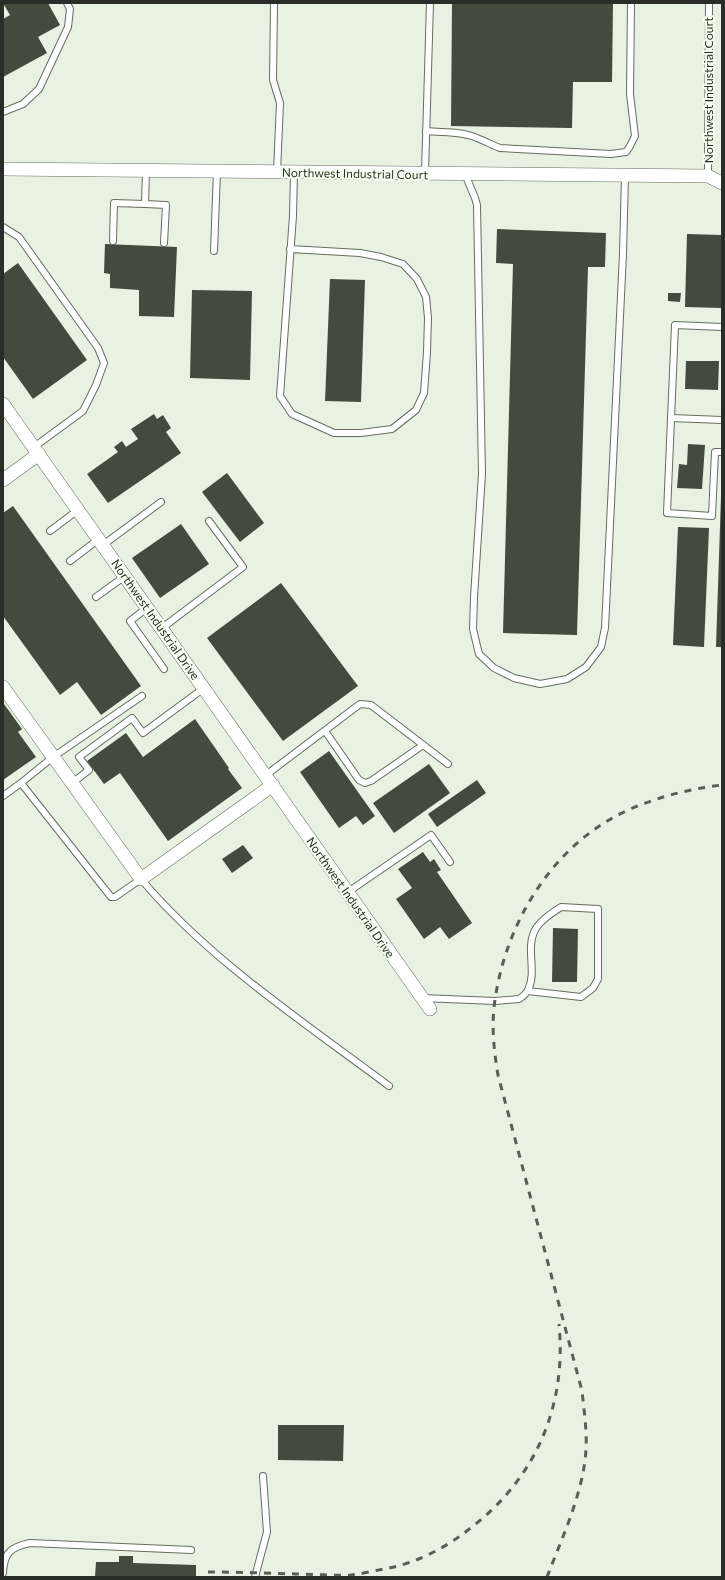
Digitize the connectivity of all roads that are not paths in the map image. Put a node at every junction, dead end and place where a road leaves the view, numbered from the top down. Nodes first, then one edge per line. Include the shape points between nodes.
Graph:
1 (67, 3) edge
2 (274, 3) edge
3 (430, 3) edge
4 (631, 3) edge
5 (709, 3) edge
6 (3, 112) edge
7 (426, 131) junction
8 (3, 169) edge
9 (146, 171) junction
10 (217, 171) junction
11 (277, 172) junction
12 (294, 172) junction
13 (425, 174) junction
14 (465, 174) junction
15 (625, 175) junction
16 (708, 176) junction
17 (722, 183) edge
18 (145, 204) junction
19 (3, 228) edge
20 (113, 241) dead end
21 (164, 243) dead end
22 (290, 249) junction
23 (214, 252) dead end
24 (722, 327) edge
25 (3, 404) edge
26 (671, 418) junction
27 (722, 420) edge
28 (36, 450) junction
29 (722, 452) edge
30 (3, 480) edge
31 (161, 502) dead end
32 (78, 510) junction
33 (209, 521) dead end
34 (50, 531) dead end
35 (101, 542) junction
36 (70, 561) dead end
37 (125, 576) junction
38 (96, 597) dead end
39 (147, 608) junction
40 (162, 628) junction
41 (164, 668) dead end
42 (3, 687) edge
43 (204, 688) junction
44 (142, 696) dead end
45 (325, 731) junction
46 (423, 745) junction
47 (53, 757) junction
48 (448, 764) dead end
49 (269, 780) junction
50 (72, 782) junction
51 (21, 783) junction
52 (3, 796) edge
53 (450, 862) dead end
54 (141, 879) junction
55 (348, 892) junction
56 (528, 991) junction
57 (422, 998) junction
58 (430, 1009) dead end
59 (389, 1086) dead end
60 (263, 1476) dead end
61 (191, 1550) dead end
62 (3, 1573) edge
63 (256, 1577) edge

1 - 6 lane via 70,9 68,27 39,89 23,104
2 - 11 lane via 273,80 280,102
3 - 7 lane
4 - 7 lane via 630,94 634,136 626,152 611,154 500,148 466,134
5 - 16 lane, Northwest Industrial Court
7 - 13 lane
8 - 9 street, Northwest Industrial Court
9 - 10 street, Northwest Industrial Court
9 - 18 lane
10 - 11 street, Northwest Industrial Court
10 - 23 lane
11 - 12 street, Northwest Industrial Court
12 - 13 street, Northwest Industrial Court
12 - 22 lane
13 - 14 street, Northwest Industrial Court
14 - 15 street, Northwest Industrial Court
14 - 15 lane via 477,206 482,436 473,628 479,654 494,668 514,678 540,684 567,679 586,667 601,647 605,628
15 - 16 street, Northwest Industrial Court
16 - 17 street, Northwest Industrial Court
18 - 20 lane via 114,203
18 - 21 lane via 166,205
19 - 28 lane via 19,237 98,348 104,363 83,412
22 - 22 lane via 280,396 292,414 334,433 392,429 416,410 424,393 428,318 426,297 417,279 403,264 381,257 360,253
24 - 26 lane via 675,325
25 - 28 street, Northwest Industrial Drive
26 - 27 lane
26 - 29 lane via 667,513 712,516 715,452
28 - 30 street
28 - 32 street, Northwest Industrial Drive
31 - 35 lane
32 - 34 lane
32 - 35 street, Northwest Industrial Drive
33 - 40 lane via 243,567
35 - 36 lane
35 - 37 street, Northwest Industrial Drive
37 - 38 lane
37 - 39 street, Northwest Industrial Drive
39 - 40 street, Northwest Industrial Drive
39 - 41 lane via 130,621
40 - 43 street, Northwest Industrial Drive
42 - 47 street
43 - 49 street, Northwest Industrial Drive
43 - 50 lane via 142,733 132,718 79,757 89,770
44 - 47 lane
45 - 46 lane via 360,704 371,705
45 - 46 lane via 359,780 365,783
45 - 49 lane
46 - 48 lane
47 - 50 street
47 - 51 lane
49 - 54 street
49 - 55 street, Northwest Industrial Drive
50 - 54 street
51 - 52 lane
51 - 54 lane via 111,896 114,897
53 - 55 lane via 431,835
54 - 59 lane via 160,901 233,969
55 - 57 street, Northwest Industrial Drive
56 - 56 lane via 531,978 531,944 534,932 541,923 561,907 598,909 598,979 593,988 581,997
56 - 57 lane via 519,999 495,1001
57 - 58 street, Northwest Industrial Drive
60 - 63 lane via 267,1532
61 - 62 lane via 30,1543 16,1546 8,1553

